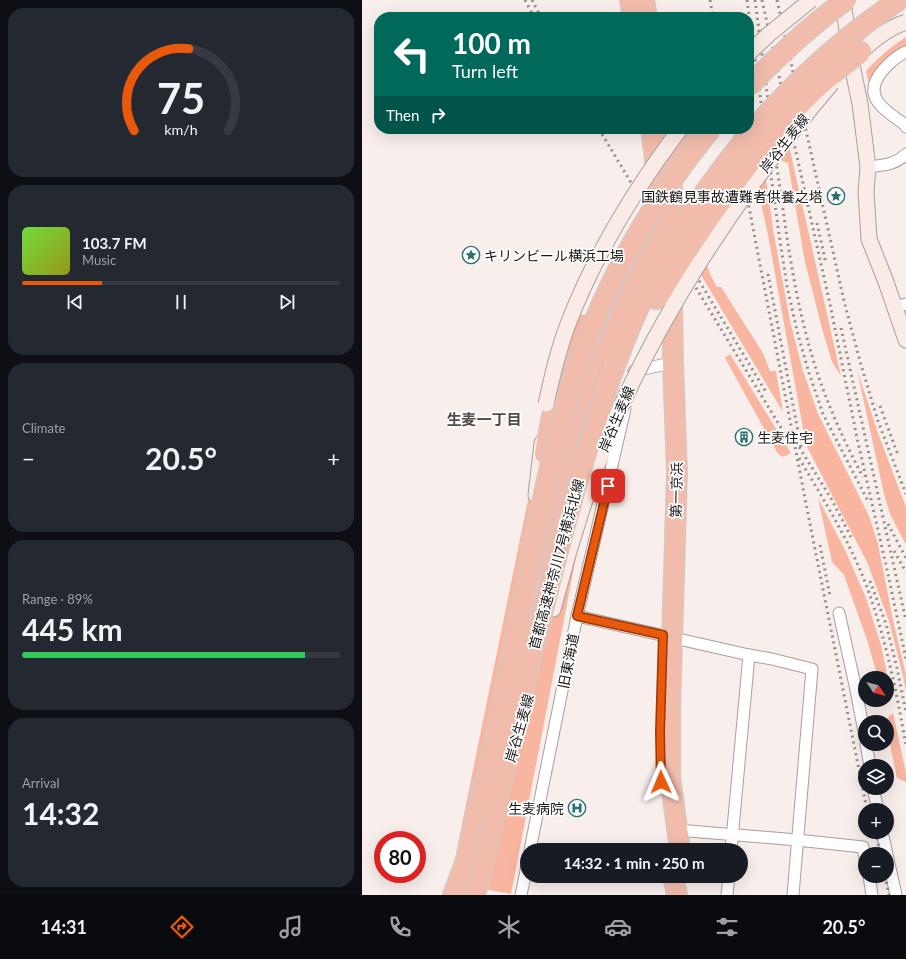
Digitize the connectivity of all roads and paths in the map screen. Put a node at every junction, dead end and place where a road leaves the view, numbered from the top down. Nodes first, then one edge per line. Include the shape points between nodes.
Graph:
1 (630, 0) edge
2 (644, 0) edge
3 (811, 0) edge
4 (843, 0) edge
5 (846, 0) edge
6 (899, 0) edge
7 (632, 12) edge
8 (646, 12) edge
9 (906, 22) edge
10 (754, 49) edge
11 (831, 51) junction
12 (861, 52) joint
13 (906, 52) edge
14 (754, 81) edge
15 (754, 117) edge
16 (906, 127) edge
17 (754, 129) edge
18 (652, 134) edge
19 (667, 134) edge
20 (676, 134) edge
21 (688, 134) edge
22 (707, 134) edge
23 (710, 134) edge
24 (737, 134) edge
25 (750, 134) edge
26 (906, 154) edge
27 (868, 168) junction
28 (900, 305) edge
29 (906, 340) edge
30 (667, 364) junction
31 (529, 571) junction
32 (548, 609) junction
33 (839, 613) dead end
34 (577, 616) junction
35 (668, 636) junction
36 (749, 655) junction
37 (516, 672) junction
38 (861, 715) edge
39 (497, 731) junction
40 (677, 830) junction
41 (732, 835) junction
42 (884, 839) edge
43 (797, 840) junction
44 (531, 843) edge
45 (668, 843) edge
46 (679, 843) edge
47 (731, 843) edge
48 (858, 847) edge
49 (523, 883) edge
50 (674, 883) edge
51 (685, 883) edge
52 (728, 883) edge
53 (869, 883) edge
54 (454, 895) edge
55 (458, 895) edge
56 (462, 895) edge
57 (470, 895) edge
58 (475, 895) edge
59 (521, 895) edge
60 (677, 895) edge
61 (688, 895) edge
62 (727, 895) edge
63 (793, 895) edge
64 (872, 895) edge
65 (896, 895) edge

1 - 7 highway
2 - 8 highway
3 - 10 street, bridge
4 - 27 street
5 - 14 highway, bridge
6 - 11 highway, 首都高速神奈川7号横浜北線, bridge
9 - 12 street, bridge via 886,31
11 - 15 highway, bridge
11 - 17 highway, 首都高速神奈川7号横浜北線, bridge via 782,98
12 - 32 highway, bridge via 814,91 770,137 689,248 656,300 587,470 554,579
13 - 16 street via 883,69 874,89 878,103
18 - 30 highway, 第一京浜
19 - 30 highway, 第一京浜 via 674,220
20 - 37 street, 岸谷生麦線, bridge via 613,229 580,294 557,356 546,404
21 - 31 highway, bridge via 616,244 589,300 565,362 550,425
22 - 31 highway, 首都高速神奈川7号横浜北線, bridge via 641,227 589,334 560,425
23 - 37 highway, bridge via 659,212 623,284 596,347 561,468
24 - 32 highway, bridge via 681,204 636,280 616,325 591,405
25 - 32 highway, 首都高速神奈川7号横浜北線, bridge via 729,159 685,222 630,328 597,418 574,493
26 - 27 street via 894,163
27 - 28 street via 866,192 869,239 886,282
28 - 29 street
30 - 34 street, 旧東海道 via 634,371
30 - 35 highway, 第一京浜 via 677,472
31 - 39 highway, 首都高速神奈川7号横浜北線, bridge
32 - 57 street, 岸谷生麦線, bridge
32 - 58 highway, 首都高速神奈川7号横浜北線, bridge via 508,748
33 - 38 street
34 - 35 street
34 - 44 street, 旧東海道
35 - 36 street
35 - 40 highway, 第一京浜 via 670,777
35 - 45 highway, 第一京浜 via 660,732 661,782
36 - 41 street
36 - 43 street via 812,669
37 - 55 street, 岸谷生麦線, bridge
39 - 54 highway, bridge via 467,858
39 - 56 highway, 首都高速神奈川7号横浜北線, bridge
40 - 41 street
40 - 46 highway, 第一京浜
41 - 43 street
41 - 47 street
42 - 65 street
43 - 48 street
43 - 63 street
49 - 59 street
50 - 60 highway
51 - 61 highway
52 - 62 street
53 - 64 street

